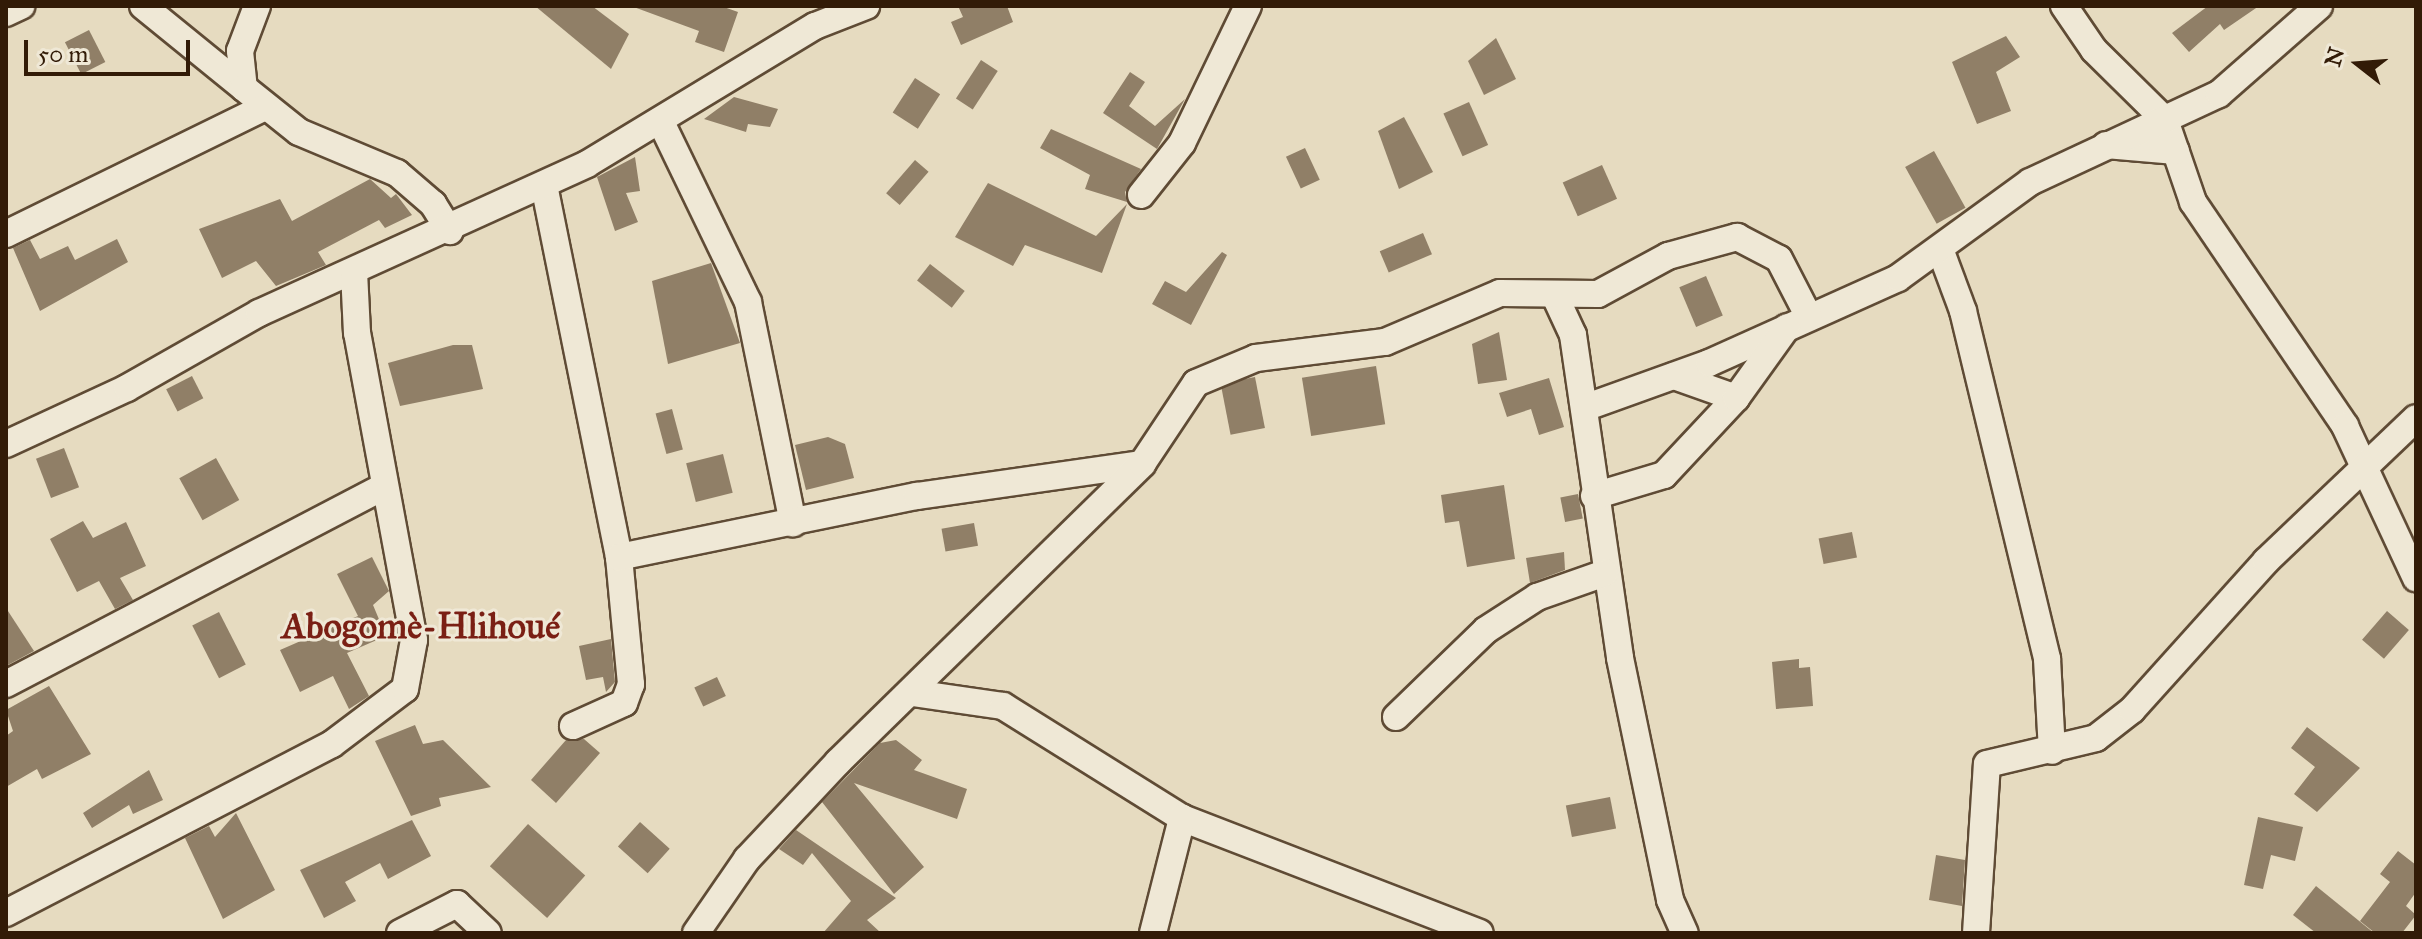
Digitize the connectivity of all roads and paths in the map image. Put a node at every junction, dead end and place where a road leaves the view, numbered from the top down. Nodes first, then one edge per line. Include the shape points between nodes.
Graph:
1 (21, 6) edge
2 (143, 6) edge
3 (257, 6) edge
4 (866, 6) edge
5 (1248, 6) edge
6 (2064, 6) edge
7 (2319, 6) edge
8 (6, 13) edge
9 (244, 88) junction
10 (263, 108) junction
11 (2165, 120) junction
12 (661, 122) junction
13 (2106, 145) junction
14 (2176, 151) junction
15 (544, 185) junction
16 (1141, 195) dead end
17 (450, 231) junction
18 (6, 234) edge
19 (1940, 249) junction
20 (354, 271) junction
21 (1554, 294) junction
22 (1798, 322) junction
23 (1674, 376) junction
24 (1736, 398) junction
25 (1584, 408) junction
26 (2416, 418) edge
27 (6, 444) edge
28 (1142, 464) junction
29 (2369, 471) junction
30 (384, 486) junction
31 (1594, 496) junction
32 (793, 523) junction
33 (619, 557) junction
34 (1605, 573) junction
35 (2416, 578) edge
36 (6, 684) edge
37 (913, 693) junction
38 (1396, 717) dead end
39 (573, 726) dead end
40 (2052, 751) junction
41 (1182, 818) junction
42 (6, 913) edge
43 (400, 933) edge
44 (488, 933) edge
45 (696, 933) edge
46 (1153, 933) edge
47 (1480, 933) edge
48 (1685, 933) edge
49 (1976, 933) edge

1 - 8 street
2 - 9 street
3 - 9 street via 240,51
4 - 12 street via 815,26
5 - 16 street via 1182,143
6 - 11 street via 2094,50
7 - 11 street via 2219,94
9 - 10 street
10 - 17 street via 299,132 397,173 433,204
10 - 18 street
11 - 13 street
11 - 14 street
12 - 15 street
12 - 32 street via 748,302
13 - 14 street
13 - 19 street via 2030,182
14 - 29 street via 2217,244 2265,306
15 - 17 street
15 - 33 street
17 - 20 street
19 - 22 street via 1898,278
19 - 40 street via 1963,311 2047,659
20 - 27 street
20 - 30 street
21 - 22 street via 1598,294 1668,256 1737,237 1779,259
21 - 25 street via 1573,335
21 - 28 street via 1500,293 1385,342 1229,365 1196,383
22 - 23 street
22 - 24 street
23 - 24 street
23 - 25 street
24 - 31 street via 1664,475
25 - 31 street
26 - 29 street
28 - 32 street via 917,496
28 - 37 street
29 - 35 street
29 - 40 street via 2266,561 2132,710 2096,738
30 - 36 street
30 - 42 street via 414,640 413,669 393,706
31 - 34 street
32 - 33 street
33 - 39 street via 630,693
34 - 38 street via 1537,597 1486,630
34 - 48 street via 1670,900
37 - 41 street via 1003,706
37 - 45 street via 747,859
40 - 49 street via 1987,764
41 - 46 street
41 - 47 street
43 - 44 street via 457,904

